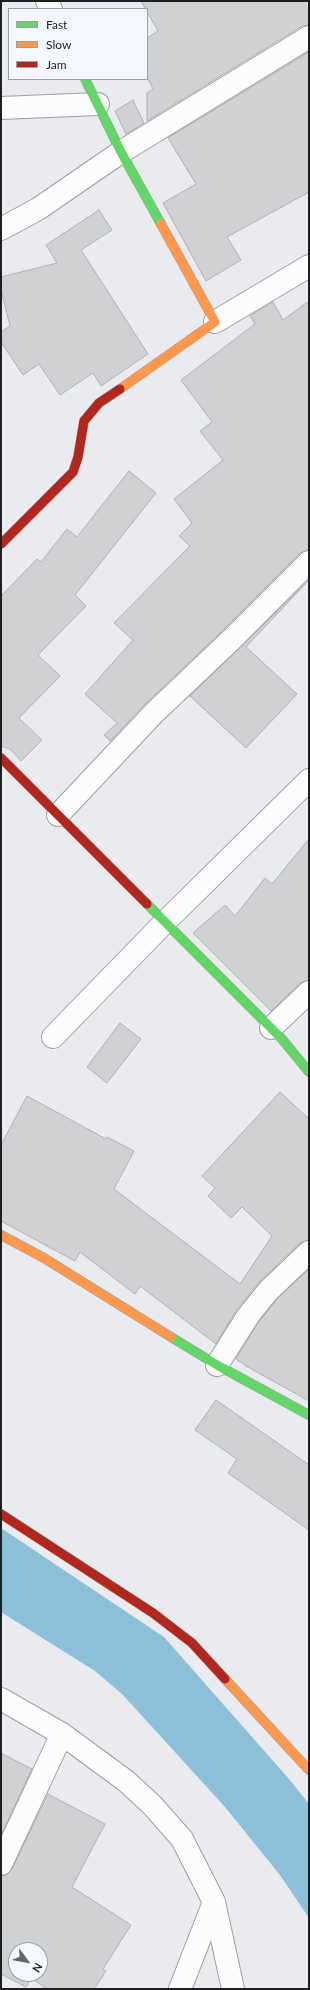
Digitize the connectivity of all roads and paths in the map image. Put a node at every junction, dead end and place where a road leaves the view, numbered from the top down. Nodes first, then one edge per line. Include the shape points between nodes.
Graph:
1 (309, 37) edge
2 (86, 80) edge
3 (98, 104) junction
4 (1, 108) edge
5 (121, 152) junction
6 (1, 229) edge
7 (309, 266) edge
8 (215, 322) junction
9 (1, 544) edge
10 (306, 572) edge
11 (1, 758) edge
12 (309, 780) edge
13 (58, 815) junction
14 (165, 922) junction
15 (309, 992) edge
16 (271, 1028) junction
17 (53, 1036) dead end
18 (309, 1072) edge
19 (1, 1235) edge
20 (309, 1252) edge
21 (217, 1365) junction
22 (309, 1415) edge
23 (1, 1514) edge
24 (1, 1699) edge
25 (62, 1734) junction
26 (309, 1770) edge
27 (1, 1864) edge
28 (214, 1902) junction
29 (180, 1989) edge
30 (233, 1989) edge

1 - 5 street
2 - 3 street
3 - 4 street
3 - 5 street
5 - 6 street via 38,209
5 - 8 street
7 - 8 street
8 - 9 street via 99,403 84,421 73,472
10 - 13 street via 154,713
11 - 13 street
12 - 14 street
13 - 14 street
14 - 16 street
14 - 17 street
15 - 16 street
16 - 18 street
19 - 21 street via 51,1261
20 - 21 street via 268,1291 248,1316
21 - 22 street
23 - 26 street via 153,1613 192,1643
24 - 25 street
25 - 27 street
25 - 28 street via 126,1781 152,1805 182,1839
28 - 29 street
28 - 30 street

